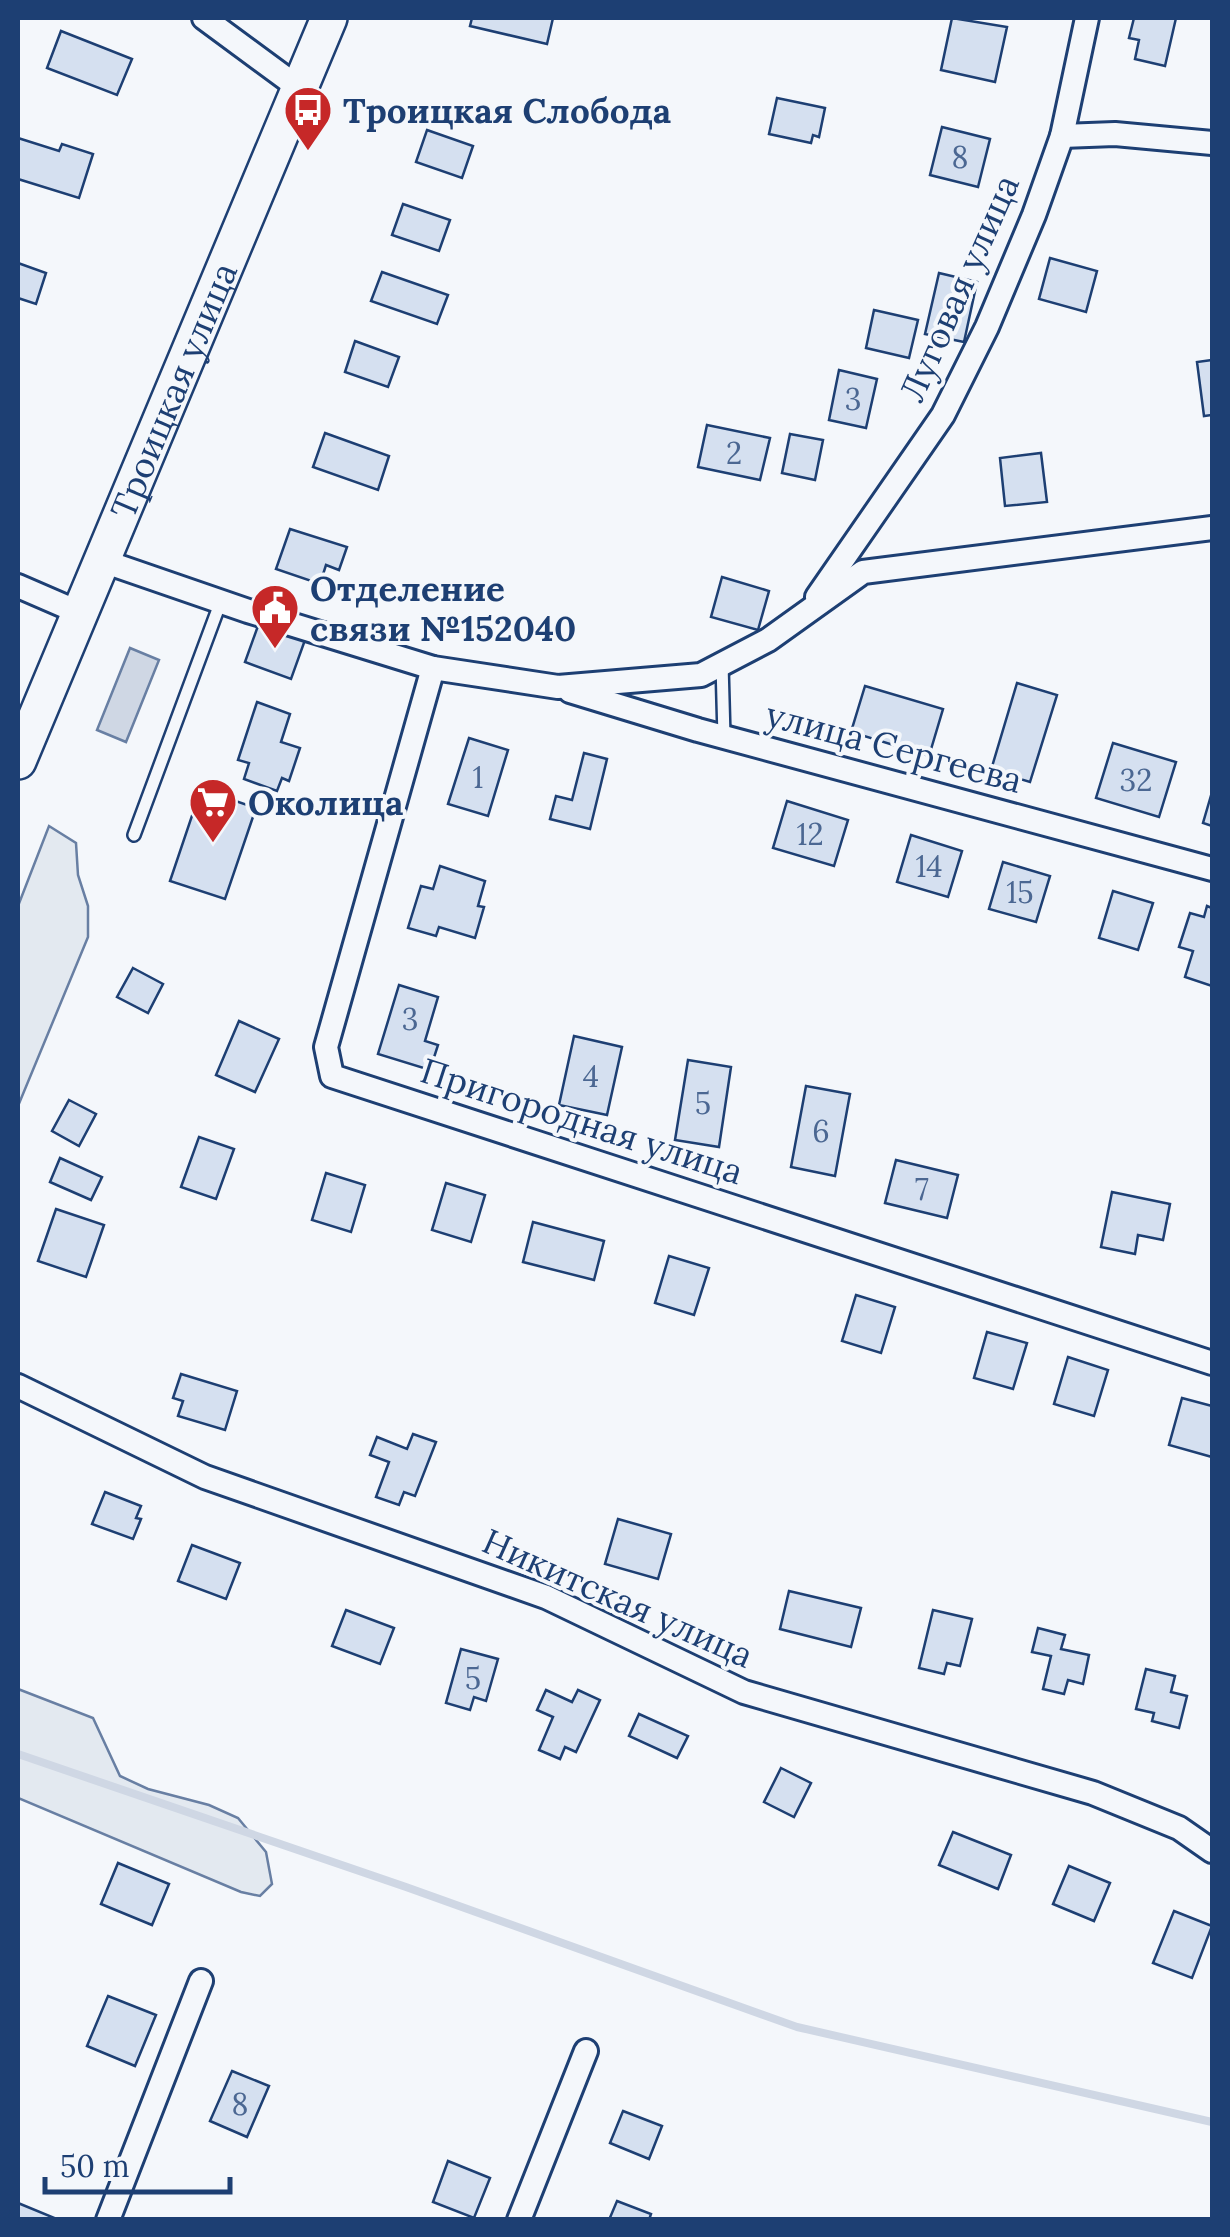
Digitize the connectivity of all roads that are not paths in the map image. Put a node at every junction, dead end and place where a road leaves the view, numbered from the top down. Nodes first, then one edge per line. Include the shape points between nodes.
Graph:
1 (204, 18) edge
2 (329, 18) edge
3 (1087, 18) edge
4 (299, 88) junction
5 (1062, 136) junction
6 (1212, 143) edge
7 (1212, 528) edge
8 (100, 560) junction
9 (18, 586) edge
10 (221, 602) junction
11 (78, 612) junction
12 (806, 612) junction
13 (722, 664) junction
14 (433, 668) junction
15 (558, 687) junction
16 (724, 737) junction
17 (18, 761) edge
18 (134, 835) dead end
19 (1212, 869) edge
20 (1212, 1362) edge
21 (18, 1386) edge
22 (1212, 1851) edge
23 (200, 1982) dead end
24 (586, 2051) dead end
25 (108, 2220) edge
26 (519, 2220) edge

1 - 4 street
2 - 4 main road, Троицкая улица
3 - 5 street, Луговая улица
4 - 8 main road, Троицкая улица
5 - 6 street
5 - 12 street, Луговая улица via 1000,295 943,415
7 - 12 street via 863,572
8 - 10 street
8 - 11 main road, Троицкая улица
9 - 11 street
10 - 14 street
10 - 18 lane
11 - 17 main road, Троицкая улица
12 - 13 street
13 - 15 street via 701,675
13 - 16 lane
14 - 15 street
14 - 20 street, Пригородная улица via 326,1047 332,1076
15 - 16 street, улица Сергеева
16 - 19 street, улица Сергеева
21 - 22 street, Никитская улица via 206,1477 546,1597 744,1692 1093,1794 1179,1828
23 - 25 street
24 - 26 street

